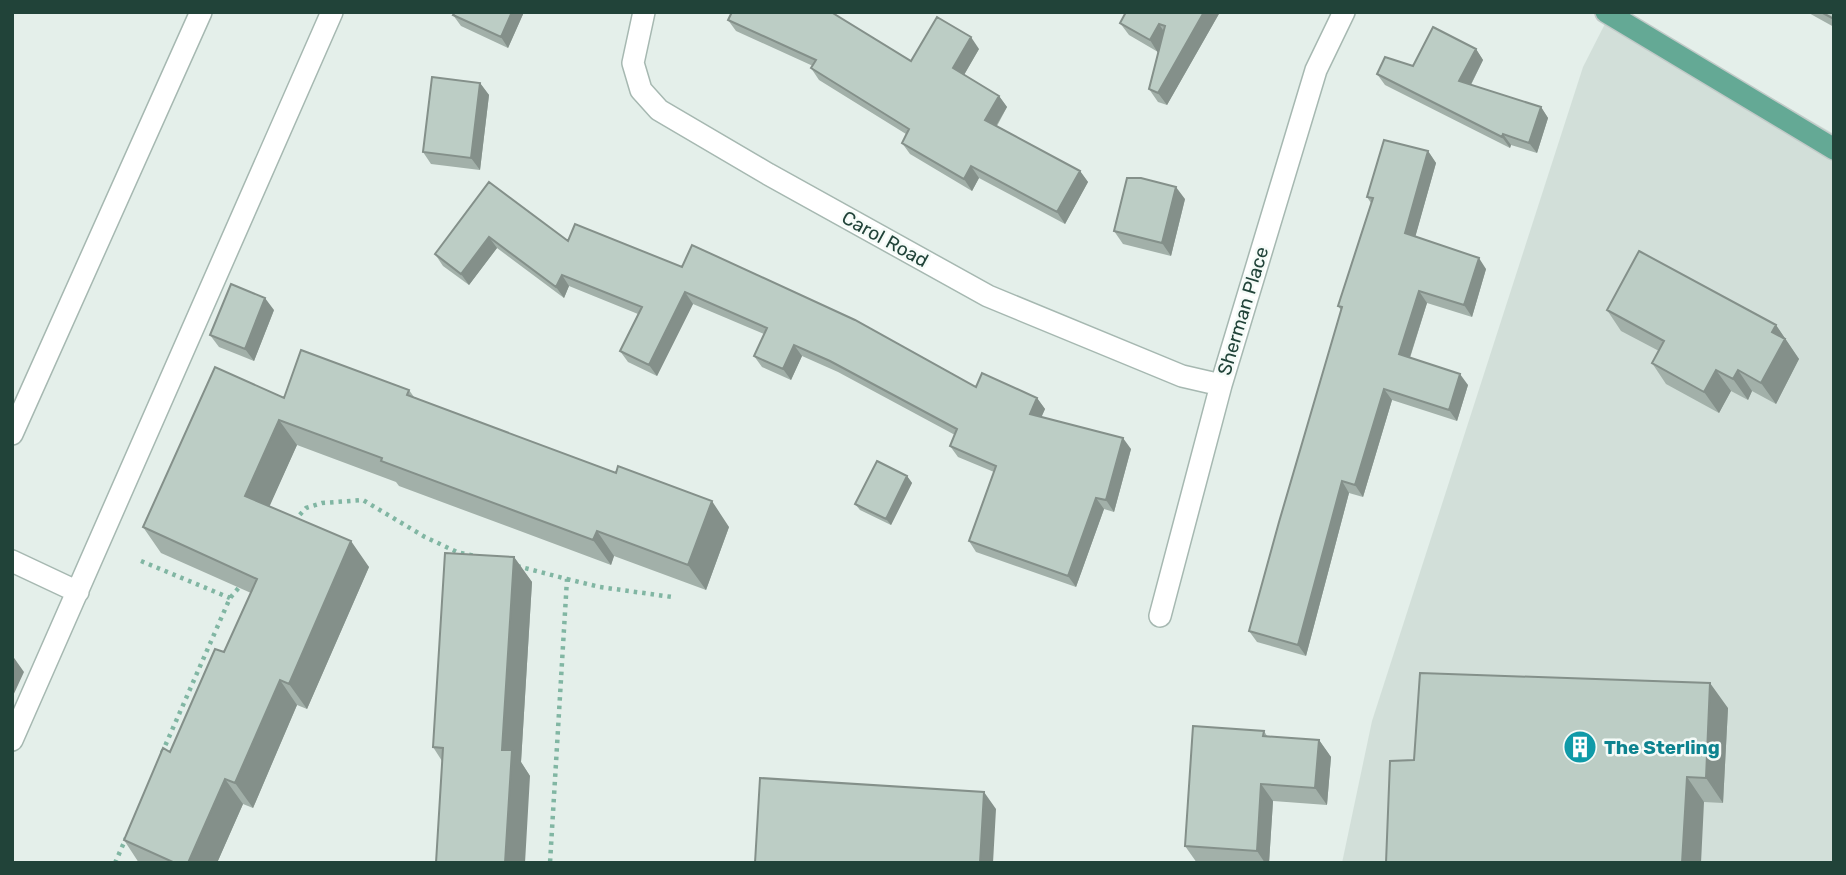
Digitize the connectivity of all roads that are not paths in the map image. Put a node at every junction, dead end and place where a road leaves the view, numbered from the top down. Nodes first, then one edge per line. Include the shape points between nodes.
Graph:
1 (201, 12) edge
2 (332, 12) edge
3 (644, 12) edge
4 (1344, 12) edge
5 (1606, 12) edge
6 (1834, 149) edge
7 (1221, 385) junction
8 (12, 434) edge
9 (12, 561) edge
10 (78, 592) junction
11 (1160, 616) dead end
12 (12, 740) edge

1 - 8 street
2 - 10 street
3 - 7 street, Carol Road via 633,63 641,90 659,110 988,296 1182,376
4 - 7 street, Sherman Place via 1317,71
5 - 6 main road
7 - 11 street, Sherman Place
9 - 10 street
10 - 12 street

